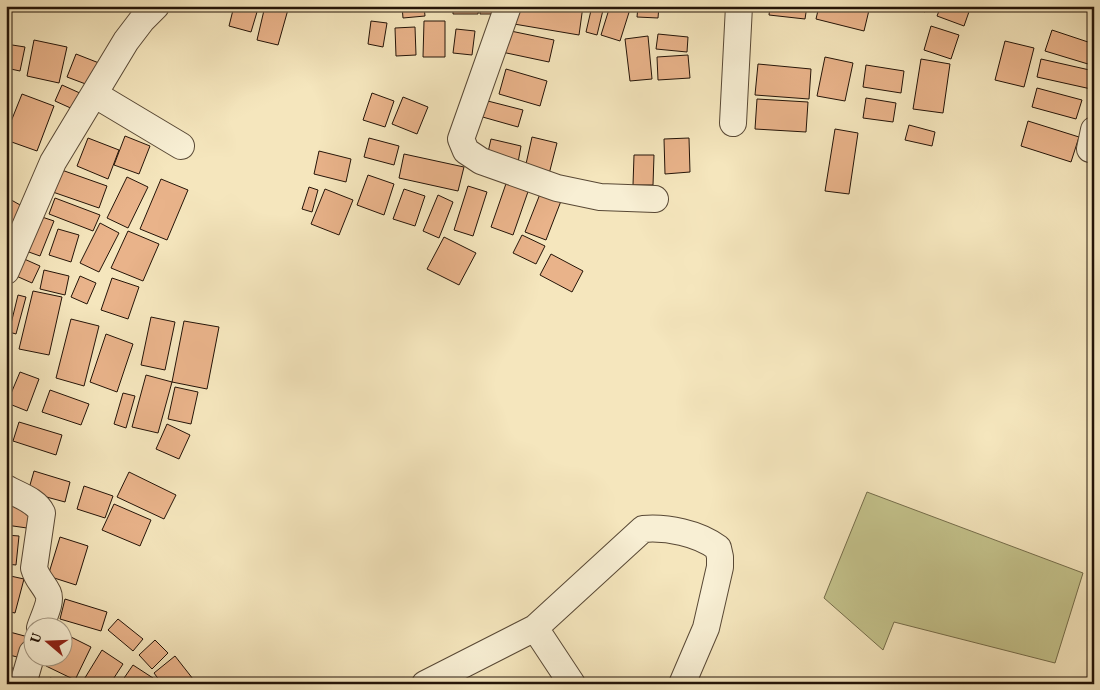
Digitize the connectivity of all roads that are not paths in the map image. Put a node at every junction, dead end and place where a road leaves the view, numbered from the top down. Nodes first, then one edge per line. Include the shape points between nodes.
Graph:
1 (156, 6) edge
2 (508, 6) edge
3 (739, 6) edge
4 (94, 94) junction
5 (734, 123) dead end
6 (182, 146) dead end
7 (655, 199) dead end
8 (6, 271) edge
9 (6, 488) edge
10 (43, 618) edge
11 (535, 628) junction
12 (28, 668) edge
13 (452, 678) edge
14 (23, 684) edge
15 (425, 684) edge
16 (572, 684) edge
17 (682, 684) edge

1 - 4 street via 126,41
2 - 7 street via 461,139 466,152 481,161 557,188 600,197
3 - 5 street
4 - 6 street
4 - 8 street via 53,162
9 - 10 street via 35,503 42,513 34,568 48,592
11 - 13 street
11 - 16 street
11 - 17 street via 643,529 656,528 700,537 718,548 720,567 706,628
12 - 14 street
13 - 15 street

